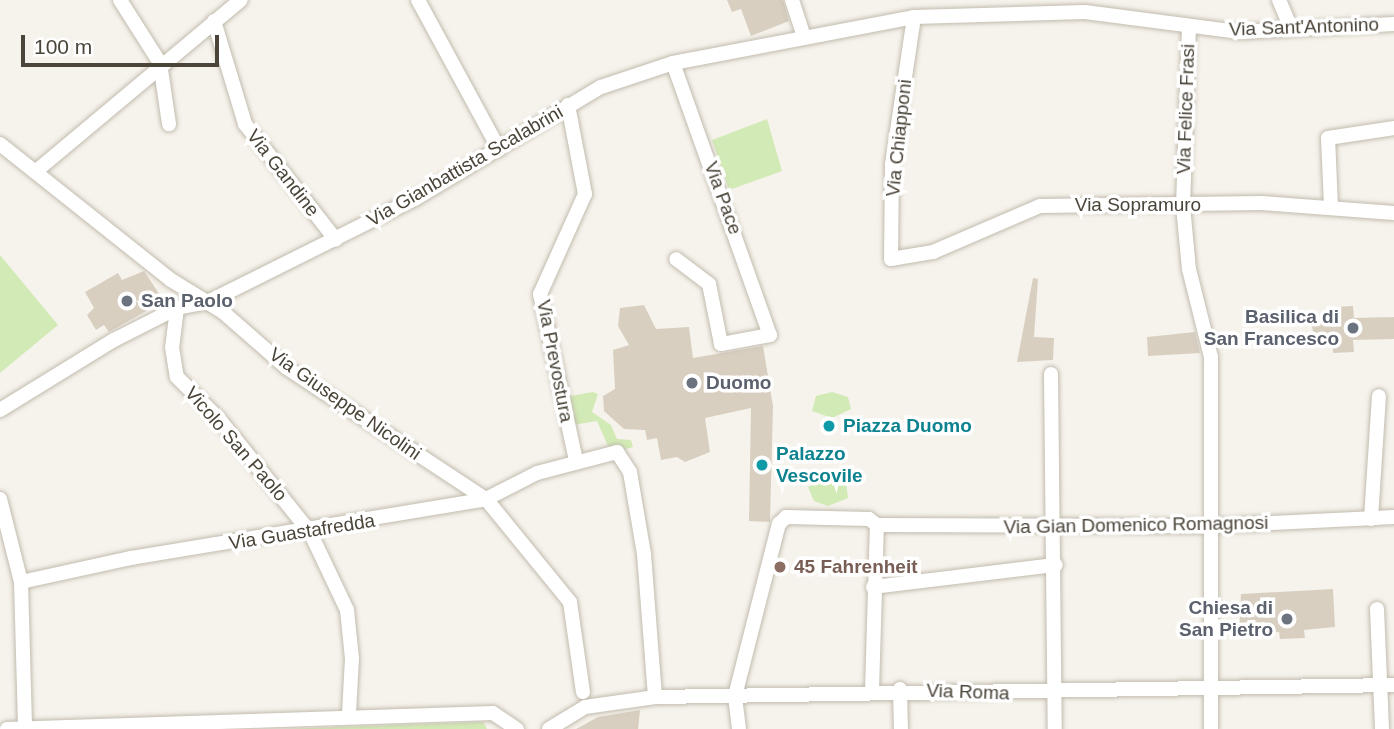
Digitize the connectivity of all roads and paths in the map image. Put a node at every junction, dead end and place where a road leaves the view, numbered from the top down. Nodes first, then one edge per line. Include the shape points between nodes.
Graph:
1 (120, 0) edge
2 (418, 0) edge
3 (792, 0) edge
4 (962, 0) edge
5 (1279, 0) edge
6 (233, 2) edge
7 (914, 16) junction
8 (963, 16) junction
9 (214, 21) junction
10 (1394, 24) edge
11 (1189, 26) junction
12 (1291, 28) junction
13 (803, 34) junction
14 (160, 63) junction
15 (673, 63) junction
16 (568, 105) junction
17 (169, 124) dead end
18 (1394, 128) edge
19 (0, 144) edge
20 (499, 149) junction
21 (35, 172) junction
22 (1183, 206) junction
23 (1331, 206) junction
24 (1394, 213) edge
25 (336, 240) junction
26 (676, 259) dead end
27 (891, 259) joint
28 (208, 302) junction
29 (177, 308) junction
30 (1051, 374) dead end
31 (1378, 396) dead end
32 (0, 410) edge
33 (576, 460) junction
34 (0, 499) edge
35 (486, 499) junction
36 (1394, 517) edge
37 (1371, 519) junction
38 (877, 525) junction
39 (1210, 526) junction
40 (1055, 528) junction
41 (310, 533) junction
42 (1056, 565) junction
43 (21, 582) junction
44 (873, 587) junction
45 (1377, 609) dead end
46 (1389, 685) edge
47 (1209, 686) junction
48 (900, 689) junction
49 (872, 691) junction
50 (583, 692) dead end
51 (1056, 692) junction
52 (735, 696) junction
53 (655, 697) junction
54 (349, 714) junction
55 (25, 728) edge
56 (7, 729) edge
57 (517, 729) edge
58 (550, 729) edge
59 (739, 729) edge
60 (901, 729) edge
61 (1055, 729) edge
62 (1211, 729) edge
63 (1381, 729) edge

1 - 14 street
2 - 20 street
3 - 13 street
4 - 8 street
5 - 12 street
6 - 9 street
7 - 8 street, Via Gianbattista Scalabrini
7 - 13 street, Via Gianbattista Scalabrini
7 - 27 street, Via Chiapponi via 892,165
8 - 11 street, Via Sant'Antonino via 1085,12
9 - 14 street
9 - 25 street, Via Gandine via 245,124
10 - 12 street, Via Sant'Antonino
11 - 12 street, Via Sant'Antonino via 1238,32
11 - 22 street, Via Felice Frasi
13 - 15 street, Via Gianbattista Scalabrini
14 - 17 street
14 - 21 street
15 - 16 street, Via Gianbattista Scalabrini via 601,88
15 - 26 street, Via Pace via 769,335 721,344 709,284
16 - 20 street, Via Gianbattista Scalabrini
16 - 33 street, Via Prevostura via 585,194 540,294
18 - 23 street via 1328,138
19 - 21 street, Via Giuseppe Nicolini
20 - 25 street, Via Gianbattista Scalabrini
21 - 28 street, Via Giuseppe Nicolini via 171,280
22 - 23 street, Via Sopramuro
22 - 27 street, Via Sopramuro via 1040,206 933,252
22 - 39 street, Via Felice Frasi via 1189,269 1211,357
23 - 24 street, Via Sopramuro
25 - 28 street, Via Gianbattista Scalabrini
28 - 29 street, Via Gianbattista Scalabrini
28 - 35 street, Via Giuseppe Nicolini via 287,368
29 - 32 street, Via Gianbattista Scalabrini
29 - 41 street, Vicolo San Paolo via 172,347 177,377 219,419
30 - 40 street
31 - 37 street
33 - 35 street, Via Guastafredda
33 - 53 street, Via Guastafredda via 617,452 630,472 644,554
34 - 43 street
35 - 41 street, Via Guastafredda
35 - 50 street, Via Giuseppe Nicolini via 570,602
36 - 37 street, Via Gian Domenico Romagnosi
37 - 39 street, Via Gian Domenico Romagnosi
38 - 40 street, Via Gian Domenico Romagnosi
38 - 44 street
38 - 52 street via 869,519 786,517 779,524
39 - 40 street, Via Gian Domenico Romagnosi
39 - 47 street, Via Felice Frasi
40 - 42 street
41 - 43 street, Via Guastafredda via 131,558
41 - 54 street, Vicolo San Paolo via 347,610 352,658
42 - 44 street
42 - 51 street
43 - 55 street
44 - 49 street
45 - 46 street
46 - 47 street, Via Roma
46 - 63 street
47 - 51 street, Via Roma
47 - 62 street, Via Felice Frasi
48 - 49 street, Via Roma
48 - 51 street, Via Roma
48 - 60 street
49 - 52 street, Via Roma
51 - 61 street
52 - 53 street, Via Roma
52 - 59 street
53 - 58 street, Via Roma via 585,707
54 - 55 street
54 - 57 street via 493,713
55 - 56 street

